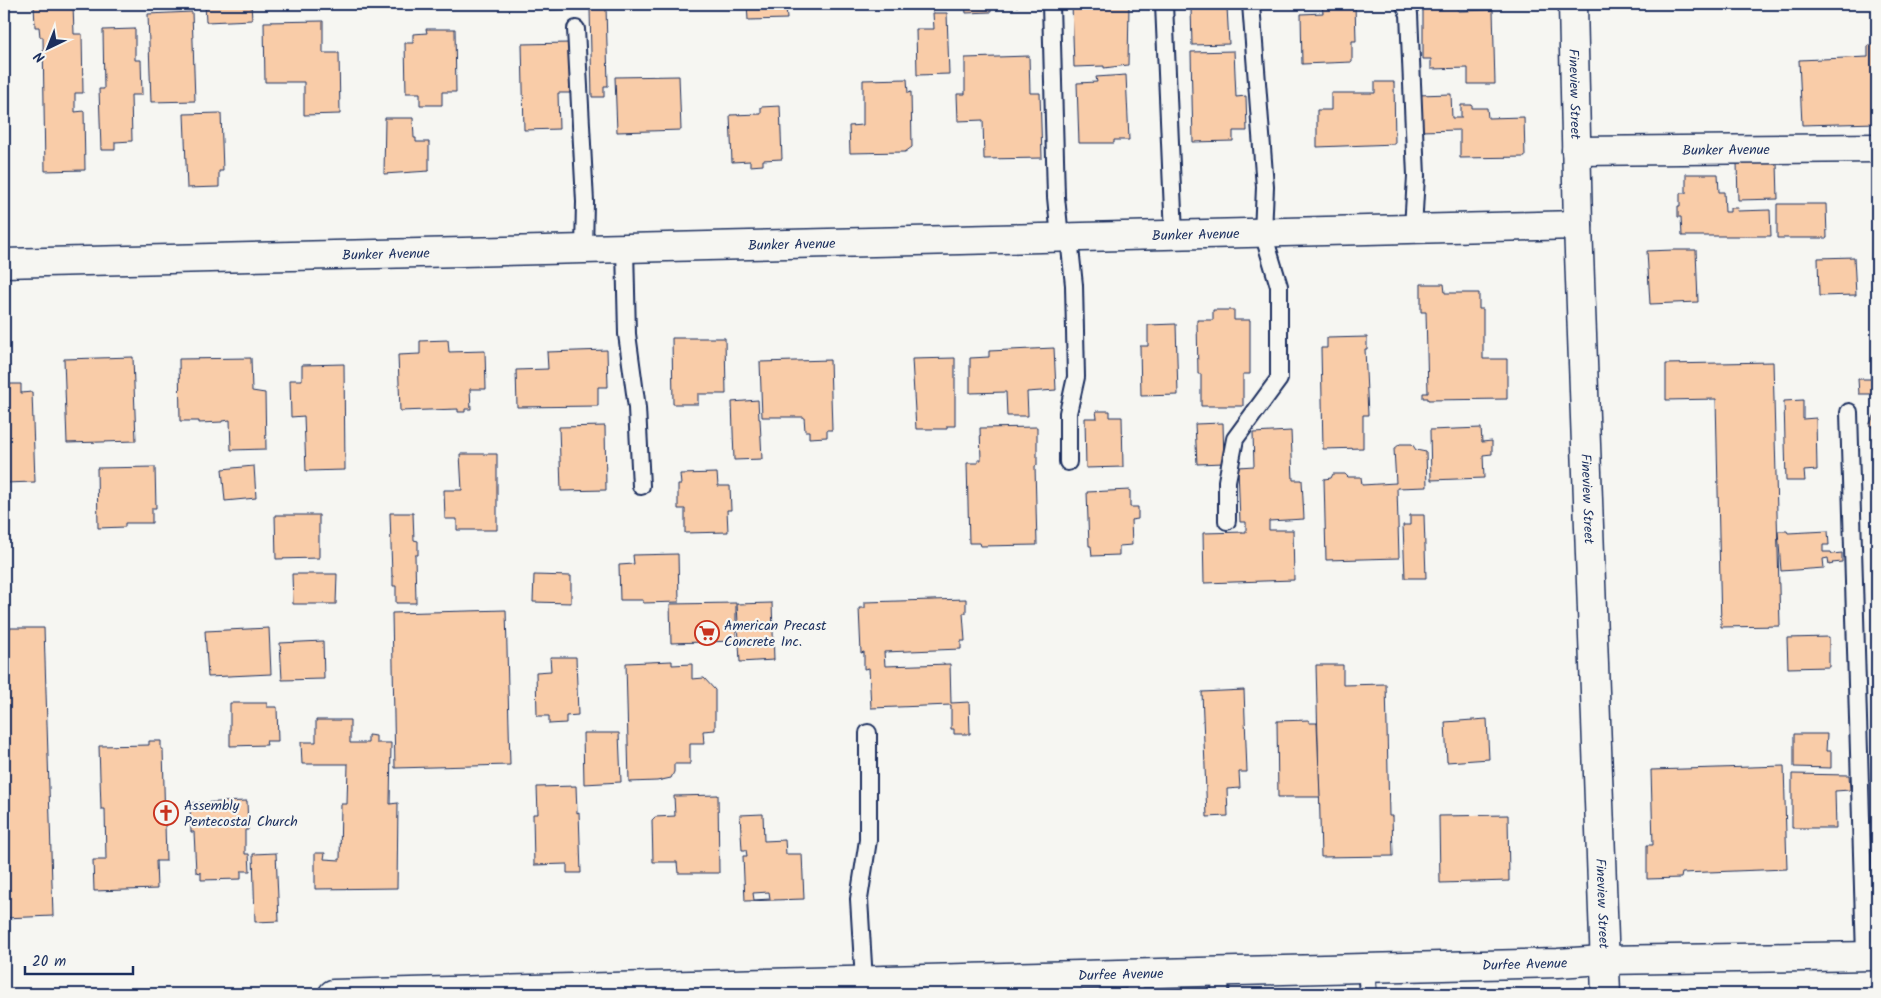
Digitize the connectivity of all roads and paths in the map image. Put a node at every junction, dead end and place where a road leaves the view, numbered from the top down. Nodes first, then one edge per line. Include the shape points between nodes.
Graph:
1 (1051, 4) edge
2 (1164, 4) edge
3 (1251, 4) edge
4 (1404, 4) edge
5 (1573, 4) edge
6 (576, 29) dead end
7 (1877, 148) edge
8 (1576, 151) junction
9 (1578, 225) junction
10 (1413, 229) junction
11 (1263, 233) junction
12 (1174, 235) junction
13 (1065, 238) junction
14 (625, 248) junction
15 (584, 249) junction
16 (4, 263) edge
17 (1849, 412) dead end
18 (1068, 462) dead end
19 (642, 486) dead end
20 (1227, 521) dead end
21 (868, 734) dead end
22 (1871, 956) edge
23 (1603, 960) junction
24 (1366, 968) junction
25 (864, 981) junction
26 (1220, 983) edge
27 (1135, 984) edge
28 (1023, 985) edge
29 (659, 990) edge
30 (451, 993) edge
31 (333, 994) edge
32 (1368, 994) edge
33 (1606, 994) edge

1 - 13 lane via 1056,197
2 - 12 lane
3 - 11 lane via 1265,187
4 - 10 lane via 1409,14 1416,176
5 - 8 street, Fineview Street
6 - 15 lane
7 - 8 street, Bunker Avenue
8 - 9 street, Fineview Street
9 - 10 street, Bunker Avenue
9 - 23 street, Fineview Street
10 - 11 street, Bunker Avenue
11 - 12 street, Bunker Avenue
11 - 20 lane via 1279,286 1278,379 1235,439 1227,481
12 - 13 street, Bunker Avenue
13 - 14 street, Bunker Avenue
13 - 18 lane via 1074,285 1076,377 1068,413
14 - 15 street, Bunker Avenue
14 - 19 lane via 627,334 637,408
15 - 16 street, Bunker Avenue
17 - 22 lane
21 - 25 lane via 868,840 859,899
22 - 23 street, Durfee Avenue
23 - 24 street, Durfee Avenue
23 - 33 street, Fineview Street
24 - 26 street, Durfee Avenue
24 - 32 lane
25 - 28 street, Durfee Avenue
25 - 29 street, Durfee Avenue
26 - 27 street, Durfee Avenue
27 - 28 street, Durfee Avenue
29 - 30 street, Durfee Avenue
30 - 31 street, Durfee Avenue

